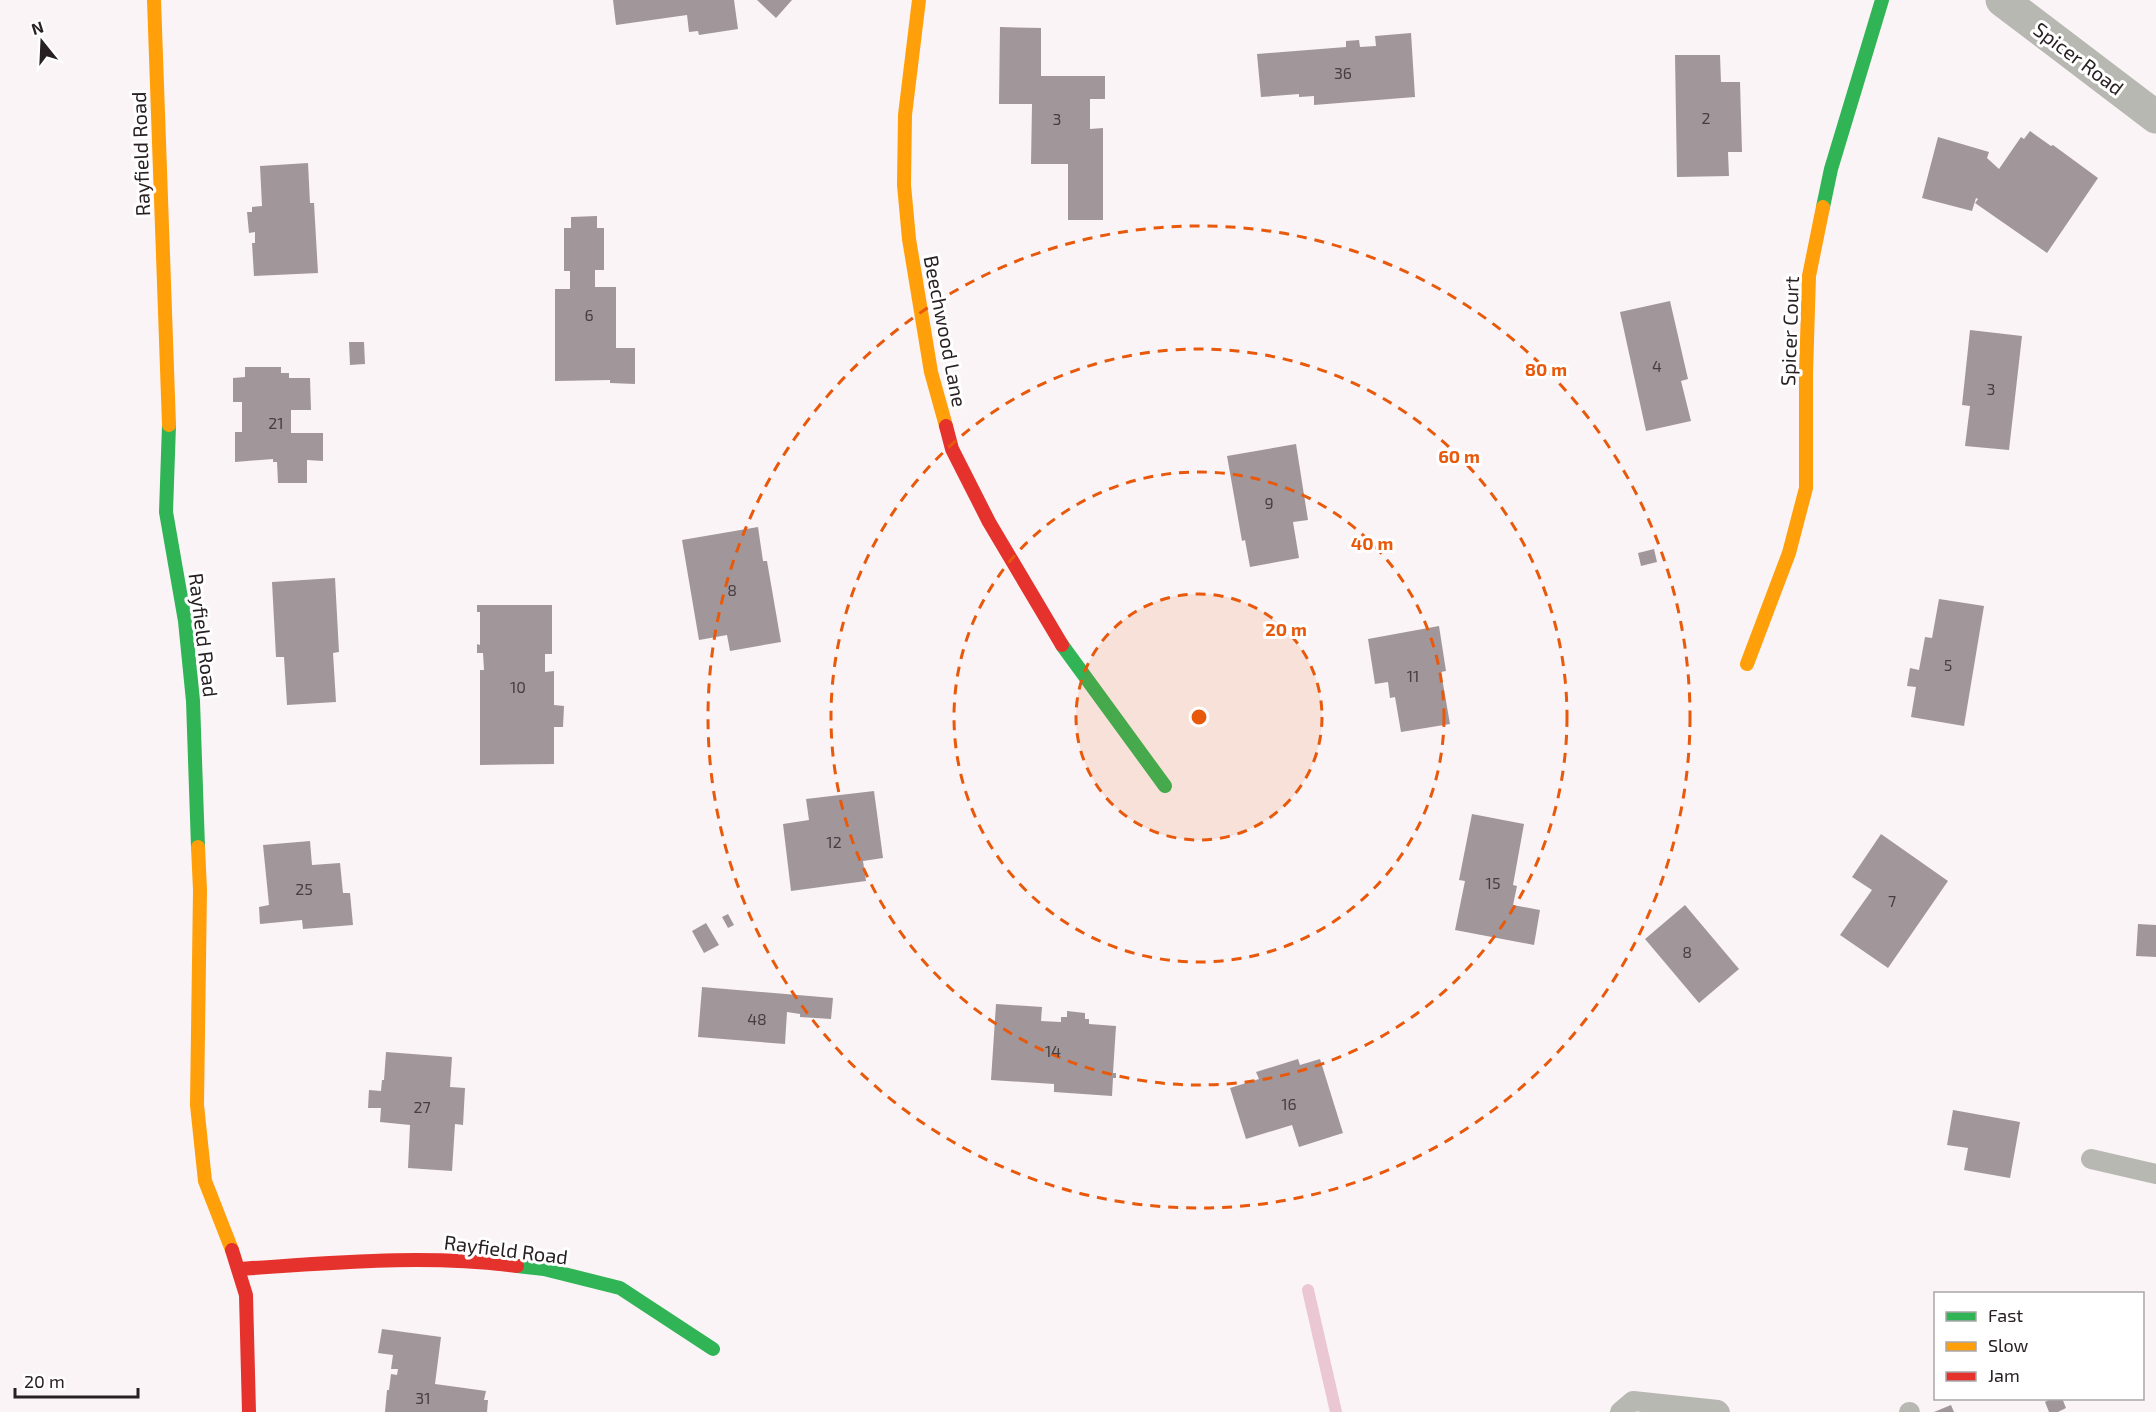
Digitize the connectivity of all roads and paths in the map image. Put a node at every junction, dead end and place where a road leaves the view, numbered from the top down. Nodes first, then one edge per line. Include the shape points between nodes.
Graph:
1 (154, 0) edge
2 (919, 0) edge
3 (1882, 0) edge
4 (2002, 0) edge
5 (2156, 117) edge
6 (1747, 664) dead end
7 (1165, 786) dead end
8 (2091, 1159) dead end
9 (2156, 1174) edge
10 (239, 1269) junction
11 (713, 1349) dead end
12 (249, 1412) edge
13 (1620, 1412) edge
14 (1720, 1412) edge

1 - 10 street, Rayfield Road via 170,445 166,512 185,621 193,701 200,890 197,1105 205,1181
2 - 7 street, Beechwood Lane via 905,115 904,185 931,372 952,449 989,522 1056,635
3 - 6 street, Spicer Court via 1831,169 1809,276 1806,488 1789,553
4 - 5 street, Spicer Road
8 - 9 lane
10 - 11 street, Rayfield Road via 394,1259 473,1260 544,1269 620,1288
10 - 12 street, Rayfield Road via 246,1295
13 - 14 lane via 1633,1401

